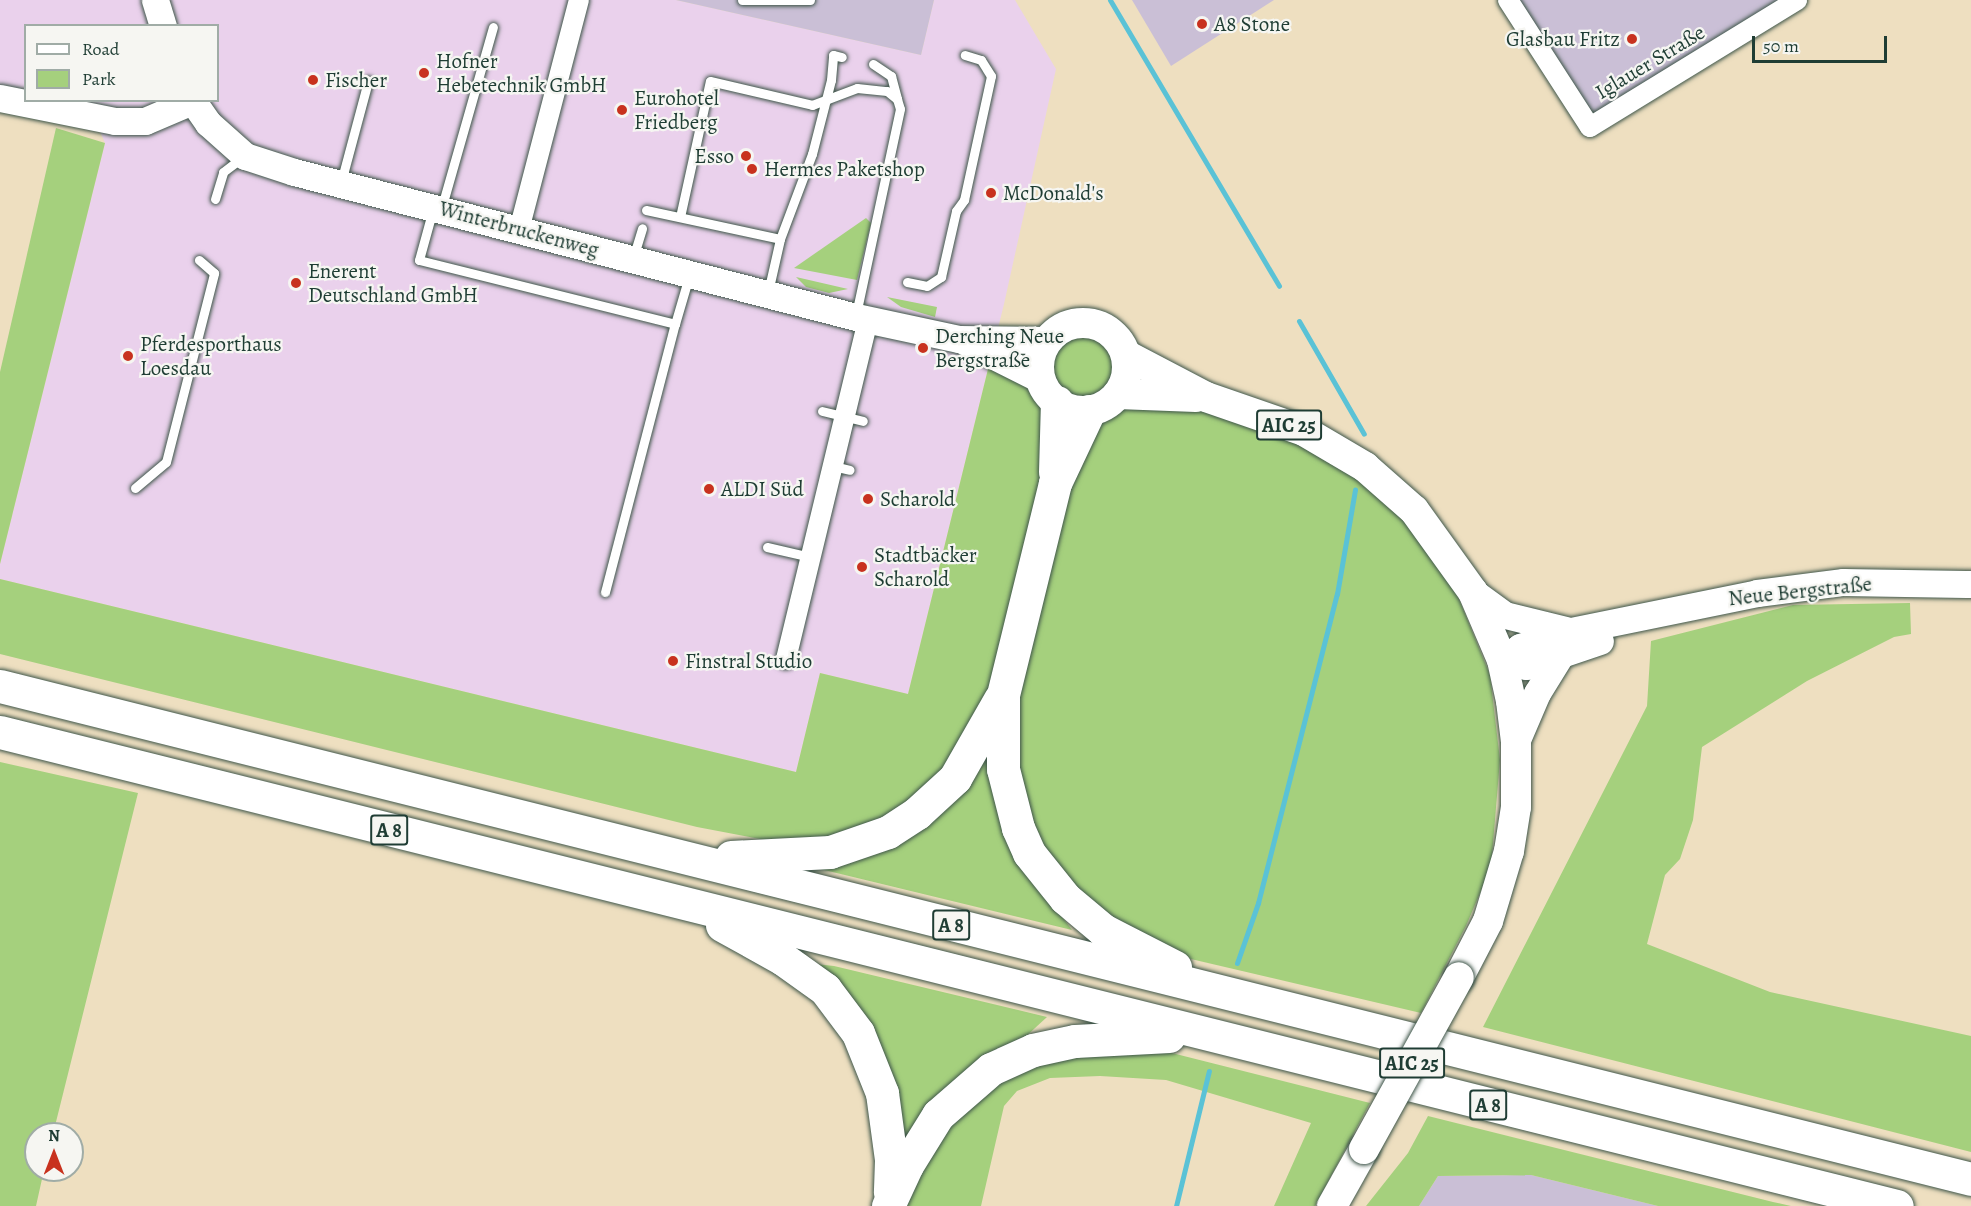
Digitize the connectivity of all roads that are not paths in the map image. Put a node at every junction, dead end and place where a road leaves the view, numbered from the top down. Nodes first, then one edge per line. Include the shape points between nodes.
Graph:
1 (155, 0) edge
2 (579, 0) edge
3 (742, 0) edge
4 (810, 0) edge
5 (1508, 0) edge
6 (1797, 0) edge
7 (162, 24) edge
8 (493, 27) dead end
9 (965, 55) dead end
10 (838, 62) dead end
11 (872, 68) dead end
12 (368, 81) dead end
13 (0, 98) edge
14 (897, 99) junction
15 (190, 102) edge
16 (193, 102) edge
17 (824, 103) junction
18 (245, 156) junction
19 (340, 184) junction
20 (215, 199) dead end
21 (437, 208) junction
22 (646, 210) dead end
23 (680, 217) junction
24 (642, 228) dead end
25 (519, 230) junction
26 (780, 239) junction
27 (633, 258) junction
28 (199, 260) dead end
29 (690, 273) junction
30 (907, 282) dead end
31 (767, 294) junction
32 (862, 319) junction
33 (675, 324) junction
34 (959, 339) junction
35 (1047, 340) junction
36 (1126, 356) junction
37 (1048, 391) junction
38 (1118, 394) junction
39 (1206, 398) junction
40 (822, 411) dead end
41 (1089, 411) junction
42 (854, 418) junction
43 (1055, 483) junction
44 (135, 488) dead end
45 (767, 547) dead end
46 (810, 557) junction
47 (1971, 584) edge
48 (605, 592) dead end
49 (1473, 592) junction
50 (1566, 643) junction
51 (786, 659) dead end
52 (1502, 660) junction
53 (0, 686) edge
54 (1003, 695) junction
55 (0, 732) edge
56 (1516, 742) junction
57 (679, 856) junction
58 (678, 901) junction
59 (1224, 993) junction
60 (1214, 1035) junction
61 (1971, 1179) edge
62 (889, 1203) edge
63 (1332, 1206) edge
64 (1897, 1206) edge

1 - 7 street
2 - 25 street
3 - 4 lane
5 - 6 street, Iglauer Straße via 1590,127
8 - 21 lane
9 - 30 lane via 981,60 991,76 964,200 956,211 941,277 927,286
10 - 17 lane
11 - 14 lane via 891,76
12 - 19 lane
13 - 15 street via 115,121 145,121
14 - 17 lane via 887,91 857,88
14 - 32 lane via 900,109
16 - 18 street, Winterbruckenweg via 208,123
17 - 23 lane via 812,105 710,81
17 - 26 lane via 812,154
18 - 19 street, Winterbruckenweg
18 - 20 lane via 223,172
19 - 21 street, Winterbruckenweg
21 - 25 street, Winterbruckenweg
21 - 33 lane via 419,260
22 - 23 lane
23 - 26 lane
24 - 27 lane
25 - 27 street, Winterbruckenweg
26 - 31 lane
27 - 29 street, Winterbruckenweg
28 - 44 lane via 214,273 166,462
29 - 31 street, Winterbruckenweg
29 - 33 lane
31 - 32 street, Winterbruckenweg
32 - 34 street, Winterbruckenweg
32 - 42 street
33 - 48 lane
34 - 35 street, Winterbruckenweg
34 - 37 street, Winterbruckenweg
35 - 36 main road via 1070,324 1092,324 1111,332
35 - 37 main road via 1041,352
36 - 38 main road via 1128,369
36 - 39 main road, AIC 25
37 - 41 main road via 1067,408
37 - 43 highway
38 - 39 main road, AIC 25
38 - 41 main road
39 - 49 main road, AIC 25 via 1304,431 1365,467 1414,510
40 - 42 lane
41 - 43 highway
42 - 46 street via 842,468
43 - 54 highway
45 - 46 lane
46 - 51 street
47 - 50 street, Neue Bergstraße / AIC 25 via 1843,582 1731,597 1667,611
49 - 50 street, AIC 25 via 1505,615
49 - 52 main road, AIC 25
50 - 52 street, Neue Bergstraße / AIC 25 via 1520,646
50 - 56 street, AIC 25 via 1537,693
52 - 56 main road, AIC 25
53 - 57 highway, A 8
54 - 57 highway via 955,778 917,813 888,832 851,847 813,855
54 - 59 highway via 1003,769 1009,801 1029,853 1045,875 1103,930
55 - 58 highway, A 8
56 - 63 main road, AIC 25, bridge via 1516,807 1509,851 1488,921
57 - 59 highway, A 8
58 - 60 highway, A 8
58 - 62 highway via 783,959 825,989 844,1011 871,1059 882,1093 891,1160
59 - 61 highway, A 8
60 - 62 highway via 1075,1041 1011,1059 974,1081 938,1116
60 - 64 highway, A 8

